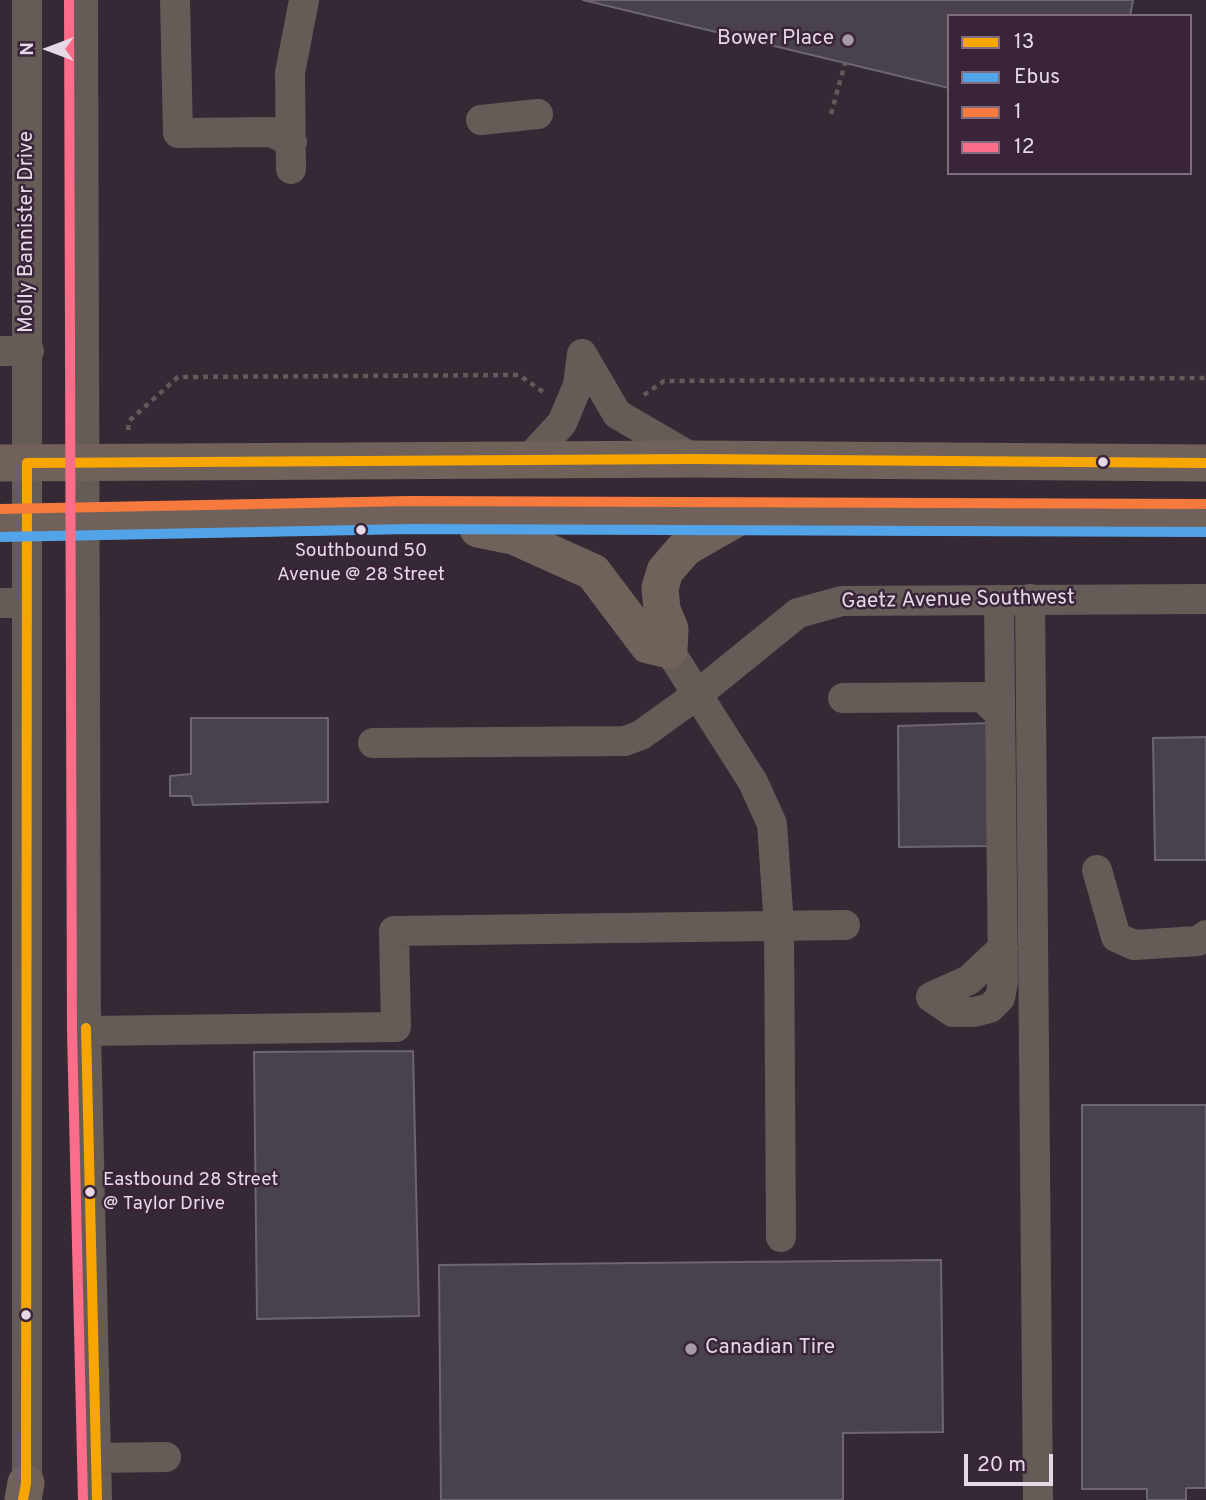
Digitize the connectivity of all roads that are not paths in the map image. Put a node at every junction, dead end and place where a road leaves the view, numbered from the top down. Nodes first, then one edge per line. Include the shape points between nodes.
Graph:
1 (27, 0) edge
2 (83, 0) edge
3 (175, 0) edge
4 (304, 0) edge
5 (538, 114) dead end
6 (481, 120) dead end
7 (14, 351) edge
8 (694, 459) junction
9 (528, 460) junction
10 (14, 463) edge
11 (83, 463) junction
12 (1206, 463) edge
13 (411, 515) junction
14 (740, 517) junction
15 (1206, 518) edge
16 (83, 521) junction
17 (13, 523) edge
18 (1030, 599) junction
19 (999, 600) junction
20 (1206, 600) edge
21 (13, 603) edge
22 (669, 650) junction
23 (698, 694) junction
24 (842, 698) dead end
25 (1000, 714) junction
26 (373, 743) dead end
27 (1097, 870) dead end
28 (845, 925) dead end
29 (779, 926) junction
30 (1206, 936) edge
31 (931, 997) dead end
32 (86, 1031) junction
33 (13, 1054) edge
34 (781, 1237) dead end
35 (166, 1457) dead end
36 (96, 1458) junction
37 (25, 1494) edge
38 (97, 1500) edge
39 (1038, 1500) edge

1 - 7 street, Molly Bannister Drive
2 - 11 street
3 - 4 street via 177,133 271,132 291,155 290,74
5 - 6 street
7 - 10 street, Molly Bannister Drive
8 - 9 main road
8 - 9 street via 617,414 582,354 573,402 562,423
8 - 12 main road
9 - 11 main road
10 - 11 main road
10 - 17 street, Molly Bannister Drive
11 - 16 street
13 - 14 main road
13 - 16 main road
13 - 22 main road via 513,536 593,572 648,645
14 - 15 main road
14 - 22 main road via 685,548 666,571 660,588 670,629
16 - 17 main road
16 - 32 street
17 - 21 street, Molly Bannister Drive
18 - 19 street, Gaetz Avenue Southwest
18 - 20 street, Gaetz Avenue Southwest
18 - 39 street
19 - 23 street, Gaetz Avenue Southwest via 821,605 798,613 773,631
19 - 25 street
21 - 33 street, Molly Bannister Drive
22 - 23 street
23 - 26 street, Gaetz Avenue Southwest via 641,735 625,741
23 - 29 street via 772,824
24 - 25 street via 982,697
25 - 31 street via 1000,998 990,1008 953,1012
27 - 30 street via 1116,937 1133,945 1198,942
28 - 29 street
29 - 32 street via 394,931 396,1027
29 - 34 street
32 - 36 street
33 - 37 street, Molly Bannister Drive
35 - 36 street
36 - 38 street

